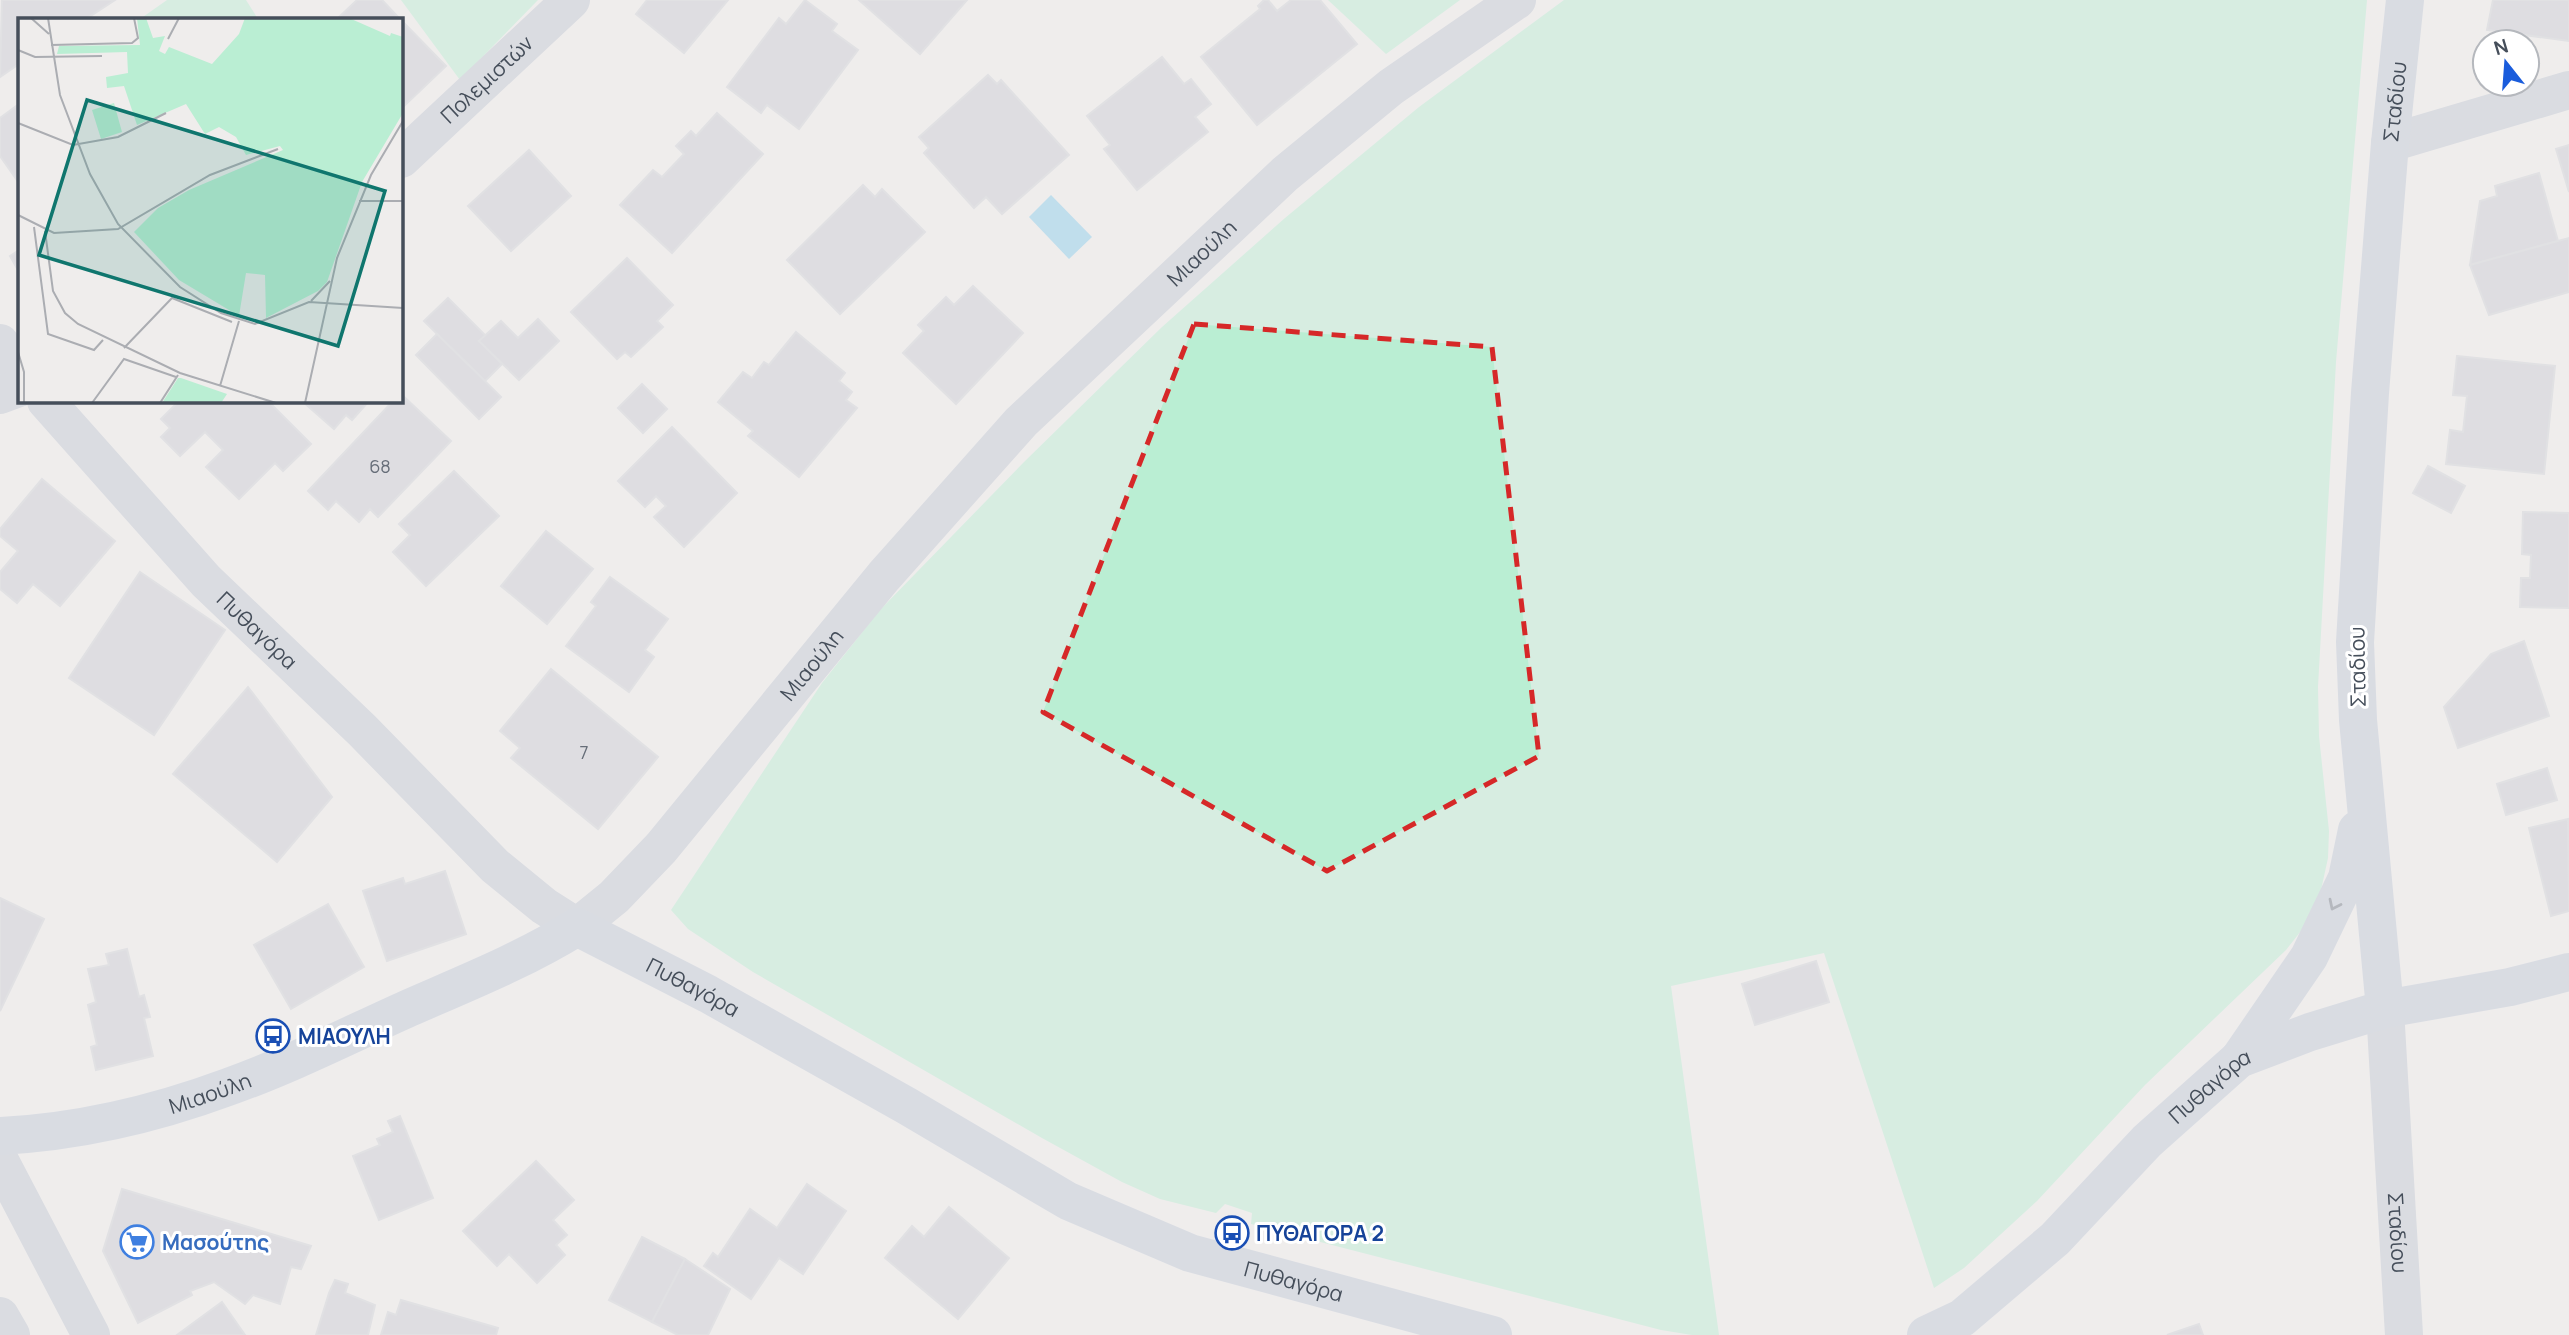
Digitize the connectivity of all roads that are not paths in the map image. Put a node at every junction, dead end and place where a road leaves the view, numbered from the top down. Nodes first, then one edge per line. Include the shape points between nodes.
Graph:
1 (571, 0) edge
2 (1517, 0) edge
3 (2405, 0) edge
4 (2569, 90) edge
5 (2390, 143) junction
6 (402, 158) edge
7 (0, 343) edge
8 (18, 367) edge
9 (18, 388) edge
10 (0, 395) edge
11 (47, 402) edge
12 (2365, 792) junction
13 (577, 927) junction
14 (2569, 972) edge
15 (2385, 1009) junction
16 (2239, 1059) junction
17 (0, 1136) edge
18 (0, 1161) edge
19 (0, 1316) edge
20 (10, 1335) edge
21 (91, 1335) edge
22 (1493, 1335) edge
23 (1926, 1335) edge
24 (2404, 1335) edge

1 - 6 street, Πολεμιστών
2 - 13 street, Μιαούλη via 1391,88 1285,174 1021,422 884,576 642,870
3 - 5 street, Σταδίου
4 - 5 street
5 - 12 street, Σταδίου via 2354,642
7 - 8 street
9 - 10 street
11 - 13 street, Πυθαγόρα via 206,581 495,866
12 - 15 street, Σταδίου
12 -> 16 street via 2347,878 2309,957
13 - 17 street, Μιαούλη via 475,979 229,1087 97,1124
13 - 22 street, Πυθαγόρα via 720,1001 1068,1201 1190,1252
14 - 15 street, Πυθαγόρα
15 - 16 street, Πυθαγόρα
15 - 24 street, Σταδίου
16 - 23 street, Πυθαγόρα via 2147,1141 2055,1239 1962,1318
18 - 21 street
19 - 20 street

